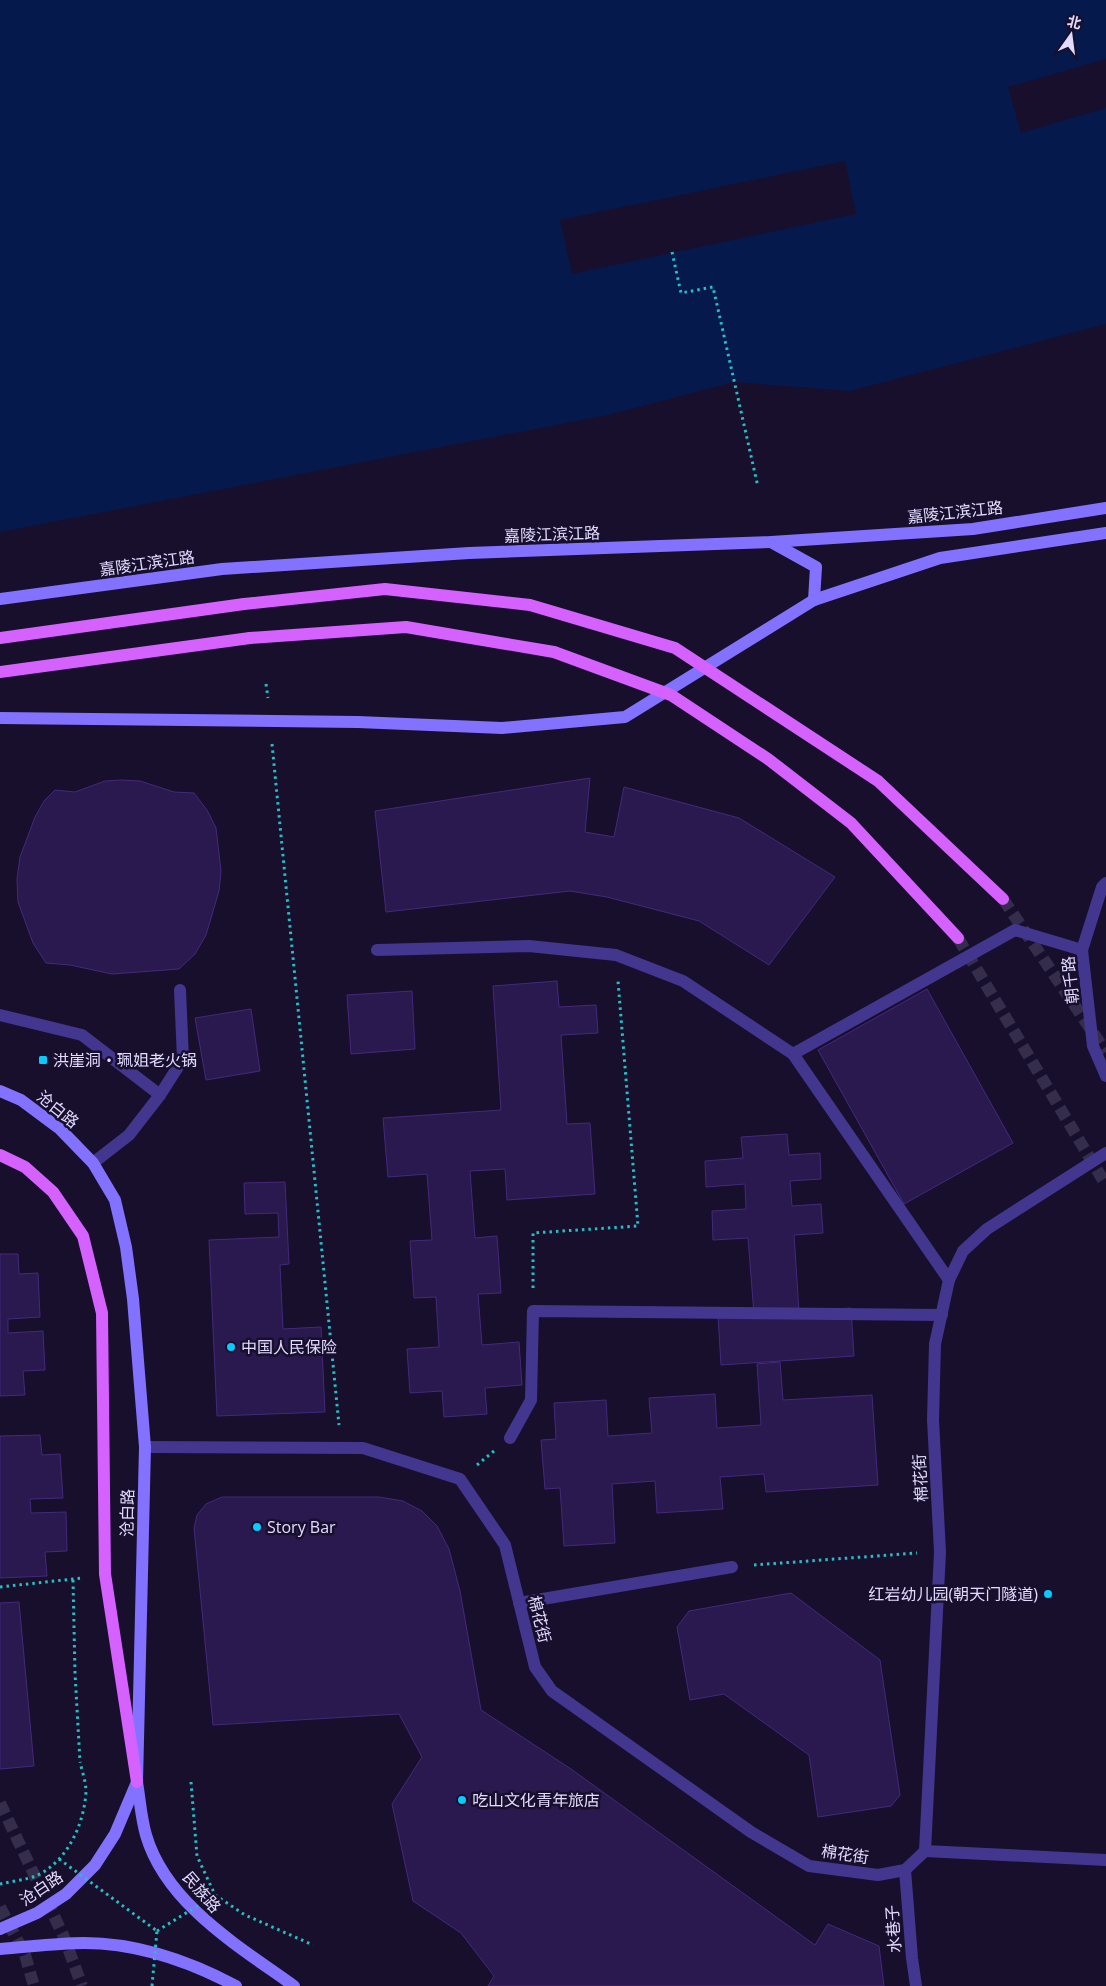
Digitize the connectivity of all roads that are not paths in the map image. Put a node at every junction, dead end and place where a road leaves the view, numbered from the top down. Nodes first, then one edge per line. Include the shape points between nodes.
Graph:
1 (1106, 508) edge
2 (1106, 533) edge
3 (771, 542) junction
4 (0, 599) edge
5 (814, 600) junction
6 (0, 638) edge
7 (0, 672) edge
8 (0, 718) edge
9 (1106, 883) edge
10 (1003, 899) tunnel mouth
11 (958, 938) tunnel mouth
12 (376, 950) dead end
13 (1082, 950) junction
14 (180, 990) dead end
15 (0, 1015) edge
16 (793, 1054) junction
17 (1106, 1076) edge
18 (0, 1090) edge
19 (160, 1095) junction
20 (1106, 1153) edge
21 (0, 1155) edge
22 (93, 1163) junction
23 (949, 1280) junction
24 (942, 1315) junction
25 (510, 1438) road end
26 (145, 1447) junction
27 (732, 1567) road end
28 (519, 1603) junction
29 (137, 1782) junction
30 (925, 1851) junction
31 (1106, 1860) edge
32 (905, 1870) junction
33 (0, 1929) edge
34 (0, 1949) edge
35 (236, 1986) edge
36 (294, 1986) edge
37 (916, 1986) edge

1 - 3 main road, 嘉陵江滨江路 via 973,528
2 - 5 main road, bridge via 940,558
3 - 4 main road, 嘉陵江滨江路 via 469,553 222,569
3 - 5 main road via 816,567
5 - 8 main road, bridge via 625,717 502,728 348,722
6 - 10 main road, bridge via 244,604 385,590 530,605 675,648 878,781
7 - 11 main road, bridge via 250,638 406,627 554,652 671,694 768,759 851,823
9 - 13 street, 朝千路 via 1102,886
12 - 16 street via 529,946 616,955 683,981
13 - 16 street via 1015,930
13 - 17 street, 朝千路 via 1093,1046
14 - 19 street via 183,1059
15 - 19 street via 82,1035
16 - 23 street
18 - 22 main road, 沧白路 via 21,1100 60,1128
19 - 22 street via 129,1135
20 - 23 street, 棉花街 via 987,1229 963,1251
21 - 29 main road via 25,1167 53,1192 82,1236 102,1313 105,1574
22 - 26 main road, 沧白路 via 115,1200 126,1247
23 - 24 street, 棉花街
24 - 25 street via 533,1311 531,1400
24 - 30 street, 棉花街 via 935,1344 933,1420 940,1552
26 - 28 street, 棉花街 via 363,1448 460,1480 505,1545
26 - 29 main road, 沧白路
27 - 28 street
28 - 32 street, 棉花街 via 535,1667 552,1691 751,1832 809,1866 878,1875
29 - 33 main road, 沧白路 via 115,1834 95,1865 52,1904
29 - 36 main road, 民族路 via 146,1836 159,1864 178,1892 209,1926
30 - 31 street
30 - 32 street
32 - 37 street, 水巷子
34 - 35 main road via 84,1943 123,1947 169,1956

